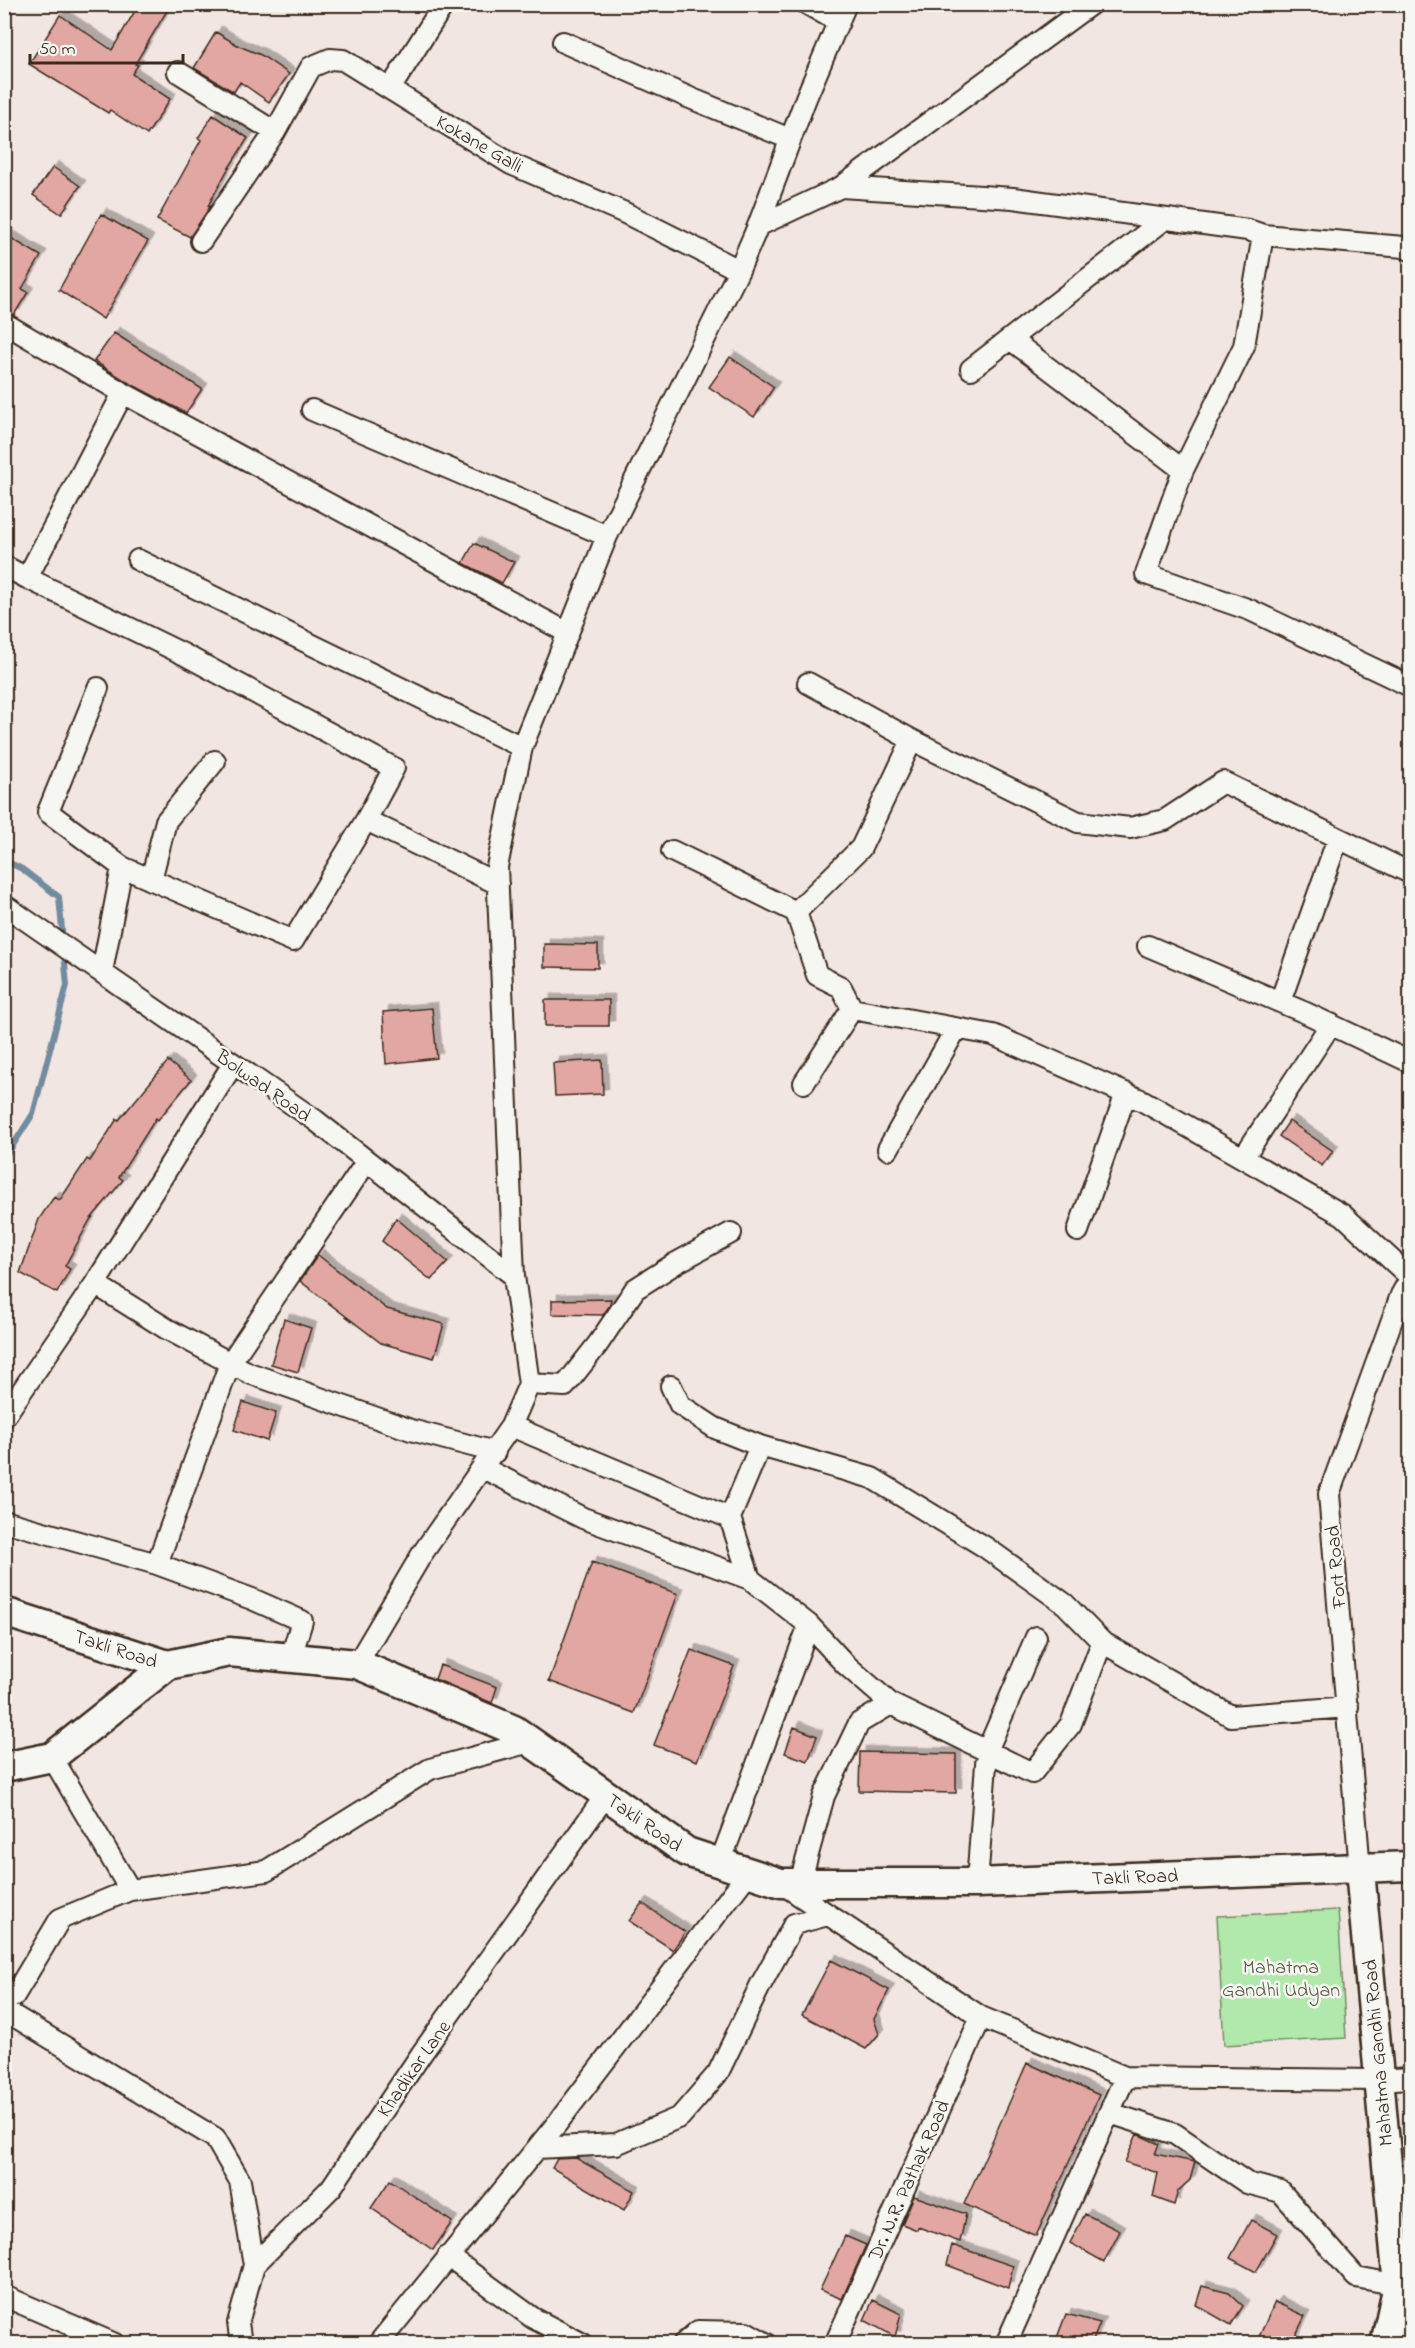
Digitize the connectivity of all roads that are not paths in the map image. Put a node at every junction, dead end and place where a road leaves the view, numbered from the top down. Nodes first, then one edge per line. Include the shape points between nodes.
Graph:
1 (444, 4) edge
2 (807, 4) edge
3 (1091, 4) edge
4 (842, 13) edge
5 (563, 42) dead end
6 (178, 72) dead end
7 (390, 89) junction
8 (275, 132) junction
9 (790, 139) junction
10 (841, 187) junction
11 (1165, 219) junction
12 (758, 226) junction
13 (1263, 235) junction
14 (201, 241) dead end
15 (1410, 250) edge
16 (739, 270) junction
17 (4, 323) edge
18 (1010, 339) junction
19 (971, 369) dead end
20 (123, 393) junction
21 (312, 410) dead end
22 (1184, 470) junction
23 (607, 536) junction
24 (138, 560) dead end
25 (4, 566) edge
26 (27, 578) junction
27 (568, 633) junction
28 (808, 683) dead end
29 (1410, 686) edge
30 (98, 688) dead end
31 (912, 740) junction
32 (522, 747) junction
33 (215, 761) dead end
34 (366, 820) junction
35 (1338, 838) junction
36 (672, 851) dead end
37 (122, 867) junction
38 (1410, 873) edge
39 (151, 880) junction
40 (498, 884) junction
41 (4, 905) edge
42 (796, 912) junction
43 (1149, 946) dead end
44 (102, 972) junction
45 (1280, 1002) junction
46 (852, 1009) junction
47 (1331, 1024) junction
48 (956, 1029) junction
49 (1410, 1062) edge
50 (233, 1064) junction
51 (804, 1083) dead end
52 (1126, 1094) junction
53 (888, 1149) dead end
54 (1243, 1158) junction
55 (367, 1161) junction
56 (1078, 1231) dead end
57 (731, 1233) dead end
58 (514, 1276) junction
59 (1410, 1278) edge
60 (95, 1284) junction
61 (230, 1363) junction
62 (529, 1384) junction
63 (671, 1386) dead end
64 (4, 1417) edge
65 (511, 1426) junction
66 (760, 1446) junction
67 (495, 1452) junction
68 (483, 1468) junction
69 (730, 1518) junction
70 (4, 1521) edge
71 (157, 1564) junction
72 (750, 1579) junction
73 (4, 1612) edge
74 (809, 1625) junction
75 (1036, 1637) dead end
76 (1102, 1642) junction
77 (291, 1657) junction
78 (357, 1664) junction
79 (168, 1665) junction
80 (891, 1704) junction
81 (1348, 1707) junction
82 (530, 1742) junction
83 (987, 1751) junction
84 (52, 1757) junction
85 (4, 1767) edge
86 (606, 1795) junction
87 (720, 1863) junction
88 (1410, 1866) edge
89 (1360, 1870) junction
90 (749, 1872) junction
91 (790, 1883) junction
92 (977, 1883) junction
93 (130, 1890) junction
94 (828, 1915) junction
95 (4, 2002) edge
96 (4, 2010) edge
97 (981, 2018) junction
98 (1125, 2077) junction
99 (1410, 2078) edge
100 (1379, 2080) junction
101 (1110, 2113) junction
102 (537, 2148) junction
103 (448, 2256) junction
104 (254, 2265) junction
105 (1401, 2292) edge
106 (4, 2296) edge
107 (115, 2343) edge
108 (241, 2343) edge
109 (378, 2343) edge
110 (583, 2343) edge
111 (683, 2343) edge
112 (767, 2343) edge
113 (836, 2343) edge
114 (1006, 2343) edge
115 (1385, 2343) edge

1 - 7 street
2 - 4 street
3 - 10 street
4 - 9 street
5 - 9 street
6 - 8 street
7 - 8 street, Kokane Galli via 343,60 330,59 311,67
7 - 16 street, Kokane Galli via 511,164 625,213
8 - 14 street
9 - 12 street
10 - 11 street via 1013,198
10 - 12 street
11 - 13 street
11 - 18 street
12 - 16 street
13 - 15 street
13 - 22 street via 1244,346
16 - 23 street
17 - 20 street
18 - 19 street
18 - 22 street
20 - 26 street
20 - 27 street
21 - 23 street
22 - 29 street via 1146,574 1250,610
23 - 27 street
24 - 32 street
25 - 26 street
26 - 34 street via 183,654 394,768
27 - 32 street
28 - 31 street
30 - 37 street via 48,812
31 - 35 street via 1078,822 1130,828 1165,820 1223,782
31 - 42 street via 861,848
32 - 40 street via 497,867
33 - 39 street via 166,821
34 - 39 street via 293,941
34 - 40 street
35 - 38 street
35 - 45 street
36 - 42 street
37 - 39 street
37 - 44 street
40 - 58 street
41 - 44 street, Bolwad Road
42 - 46 street via 817,975 842,987
43 - 45 street
44 - 50 street, Bolwad Road
45 - 47 street
46 - 48 street
46 - 51 street
47 - 49 street
47 - 54 street
48 - 52 street via 993,1035
48 - 53 street
50 - 55 street, Bolwad Road
50 - 60 street
52 - 54 street
52 - 56 street
54 - 59 street via 1343,1215
55 - 58 street, Bolwad Road
55 - 61 street
57 - 62 street via 635,1289 565,1386
58 - 62 street
59 - 81 street, Fort Road via 1329,1494
60 - 61 street
60 - 64 street
61 - 67 street via 357,1412
61 - 71 street
62 - 65 street
63 - 66 street via 680,1405 715,1428
65 - 67 street
65 - 69 street
66 - 69 street
66 - 76 street via 872,1478 985,1547 1065,1604
67 - 68 street
68 - 72 street via 583,1518
68 - 78 street via 422,1554
69 - 72 street
70 - 71 street
71 - 77 street via 302,1621
72 - 74 street
73 - 79 main road, Takli Road
74 - 80 street via 845,1664
74 - 87 street
75 - 83 street
76 - 81 street via 1231,1716
76 - 83 street via 1071,1724 1032,1773
77 - 78 main road, Takli Road
77 - 79 main road, Takli Road via 229,1652
78 - 82 main road, Takli Road via 514,1730
79 - 84 main road
80 - 83 street
80 - 91 street via 859,1723 824,1796
81 - 89 street, Fort Road
82 - 86 main road, Takli Road
82 - 93 street via 430,1769 266,1871
83 - 92 street
84 - 85 main road
84 - 93 street
86 - 87 main road, Takli Road via 687,1852
86 - 104 street, Khadikar Lane via 331,2187
87 - 90 main road, Takli Road
88 - 89 main road, Takli Road
89 - 92 main road, Takli Road
89 - 100 main road, Mahatma Gandhi Road
90 - 91 main road, Takli Road
90 - 102 street
91 - 92 main road, Takli Road
91 - 94 street
93 - 95 street via 60,1919 14,1996
94 - 97 street
94 - 102 street via 794,1924 718,2073 680,2117 616,2144
96 - 104 street via 215,2138 240,2181
97 - 98 street
97 - 113 street, Dr. N.R. Pathak Road
98 - 100 street
98 - 101 street
99 - 100 street
100 - 105 main road, Mahatma Gandhi Road
101 - 105 street via 1175,2134 1247,2183 1281,2192 1356,2277
101 - 114 street
102 - 103 street
103 - 109 street
103 - 110 street via 533,2318
104 - 108 street, Khadikar Lane via 238,2323
105 - 115 main road, Mahatma Gandhi Road
106 - 107 street
111 - 112 street via 698,2331 746,2332

